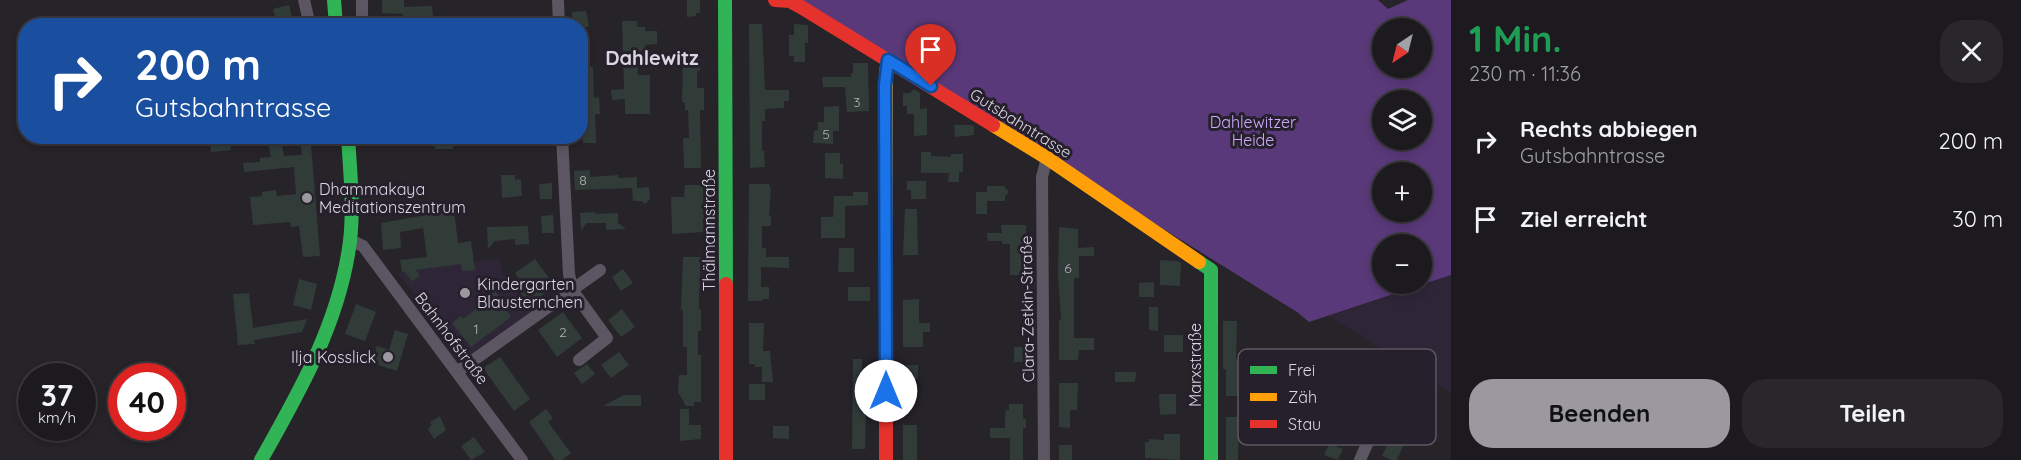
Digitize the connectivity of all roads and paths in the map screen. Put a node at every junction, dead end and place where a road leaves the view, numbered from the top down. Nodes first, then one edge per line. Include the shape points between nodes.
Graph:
1 (304, 0) edge
2 (334, 0) edge
3 (362, 0) edge
4 (558, 0) edge
5 (725, 0) edge
6 (775, 0) edge
7 (308, 18) edge
8 (335, 18) edge
9 (362, 18) edge
10 (559, 18) edge
11 (888, 60) junction
12 (349, 144) edge
13 (562, 144) edge
14 (1047, 158) junction
15 (350, 240) junction
16 (600, 270) dead end
17 (1211, 270) joint
18 (573, 291) junction
19 (579, 360) dead end
20 (457, 372) junction
21 (1367, 445) edge
22 (261, 460) edge
23 (522, 460) edge
24 (726, 460) edge
25 (886, 460) edge
26 (1044, 460) edge
27 (1211, 460) edge
28 (1360, 460) edge

1 - 7 street
2 - 8 street
3 - 9 street
4 - 10 street
5 - 24 street, Thälmannstraße
6 - 11 street, Gutsbahntrasse via 801,7
11 - 14 street, Gutsbahntrasse
11 - 25 street
12 - 15 street
13 - 18 street
14 - 17 street, Gutsbahntrasse
14 - 26 street, Clara-Zetkin-Straße via 1042,177
15 - 20 street, Bahnhofstraße via 363,246
15 - 22 street via 331,322 317,357
16 - 18 street
17 - 27 street, Marxstraße
18 - 19 street via 607,338
18 - 20 street
20 - 23 street, Bahnhofstraße
21 - 28 street

